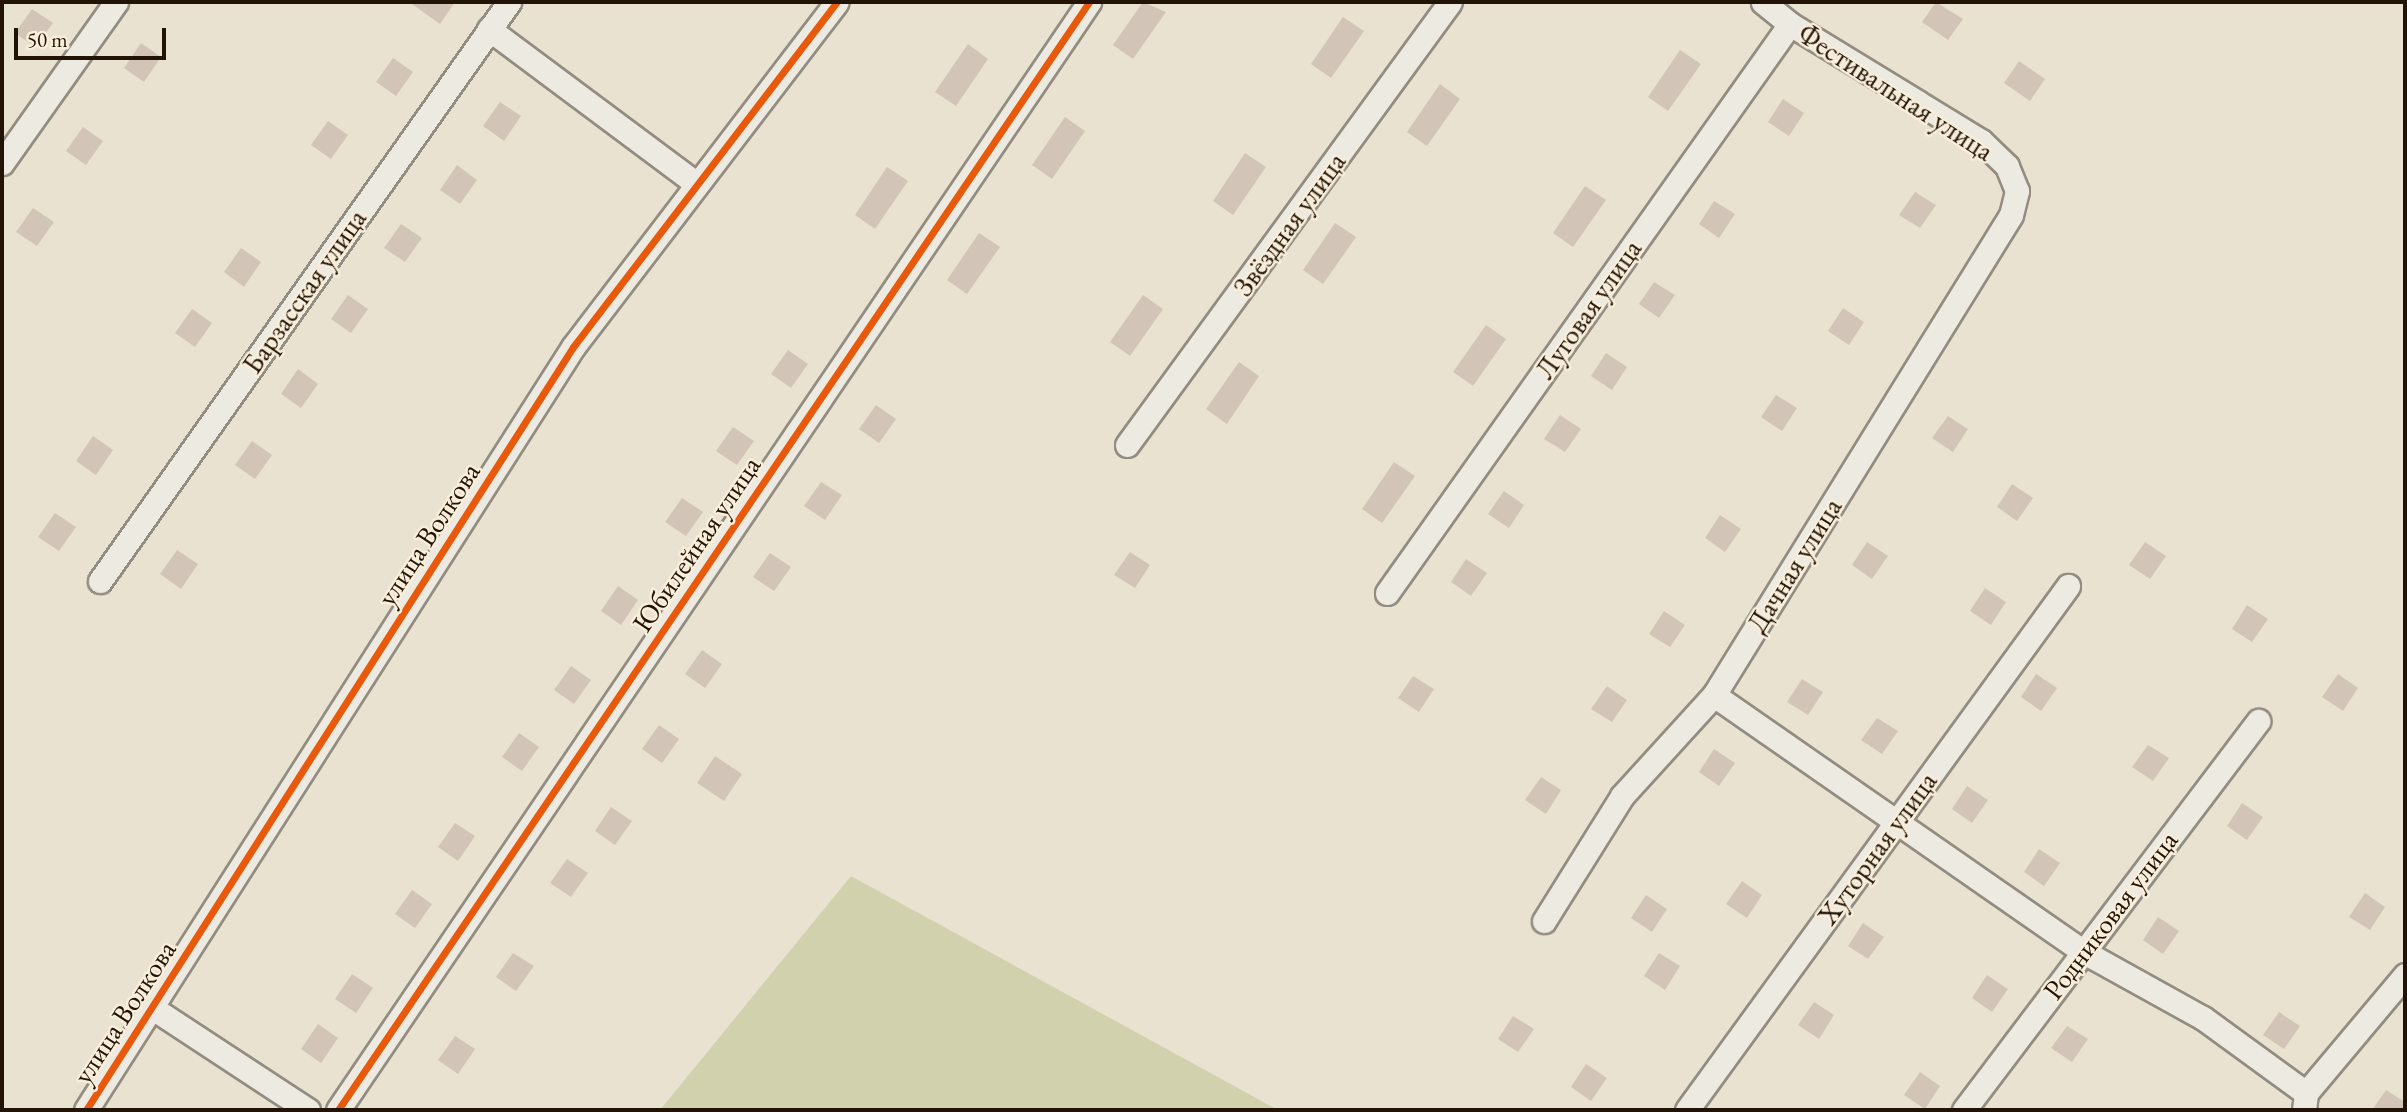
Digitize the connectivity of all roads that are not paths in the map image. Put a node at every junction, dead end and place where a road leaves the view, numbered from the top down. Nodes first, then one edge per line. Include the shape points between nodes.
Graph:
1 (116, 2) edge
2 (509, 2) edge
3 (837, 2) edge
4 (1089, 2) edge
5 (1450, 2) edge
6 (1763, 2) edge
7 (1790, 24) junction
8 (489, 29) junction
9 (2, 163) edge
10 (697, 184) junction
11 (2018, 191) joint
12 (1127, 445) dead end
13 (100, 581) dead end
14 (2068, 586) dead end
15 (1387, 593) dead end
16 (1714, 695) junction
17 (2258, 721) dead end
18 (1895, 824) junction
19 (1544, 921) dead end
20 (2082, 951) junction
21 (2405, 975) edge
22 (151, 1007) junction
23 (2305, 1102) edge
24 (86, 1110) edge
25 (309, 1110) edge
26 (338, 1110) edge
27 (1687, 1110) edge
28 (1964, 1110) edge

1 - 9 street
2 - 8 street, Барзасская улица
3 - 10 street, улица Волкова
4 - 26 street, Юбилейная улица
5 - 12 street, Звёздная улица
6 - 7 street, Фестивальная улица
7 - 11 street, Фестивальная улица via 1981,141 2007,166
7 - 15 street, Луговая улица
8 - 10 street
8 - 13 street, Барзасская улица
10 - 22 street, улица Волкова via 573,347
11 - 16 street, Дачная улица via 2011,215
14 - 18 street, Хуторная улица
16 - 18 street
16 - 19 street, Дачная улица via 1622,796
17 - 20 street, Родниковая улица
18 - 20 street
18 - 27 street, Хуторная улица
20 - 23 street via 2203,1018
20 - 28 street, Родниковая улица
21 - 23 street
22 - 24 street, улица Волкова
22 - 25 street

